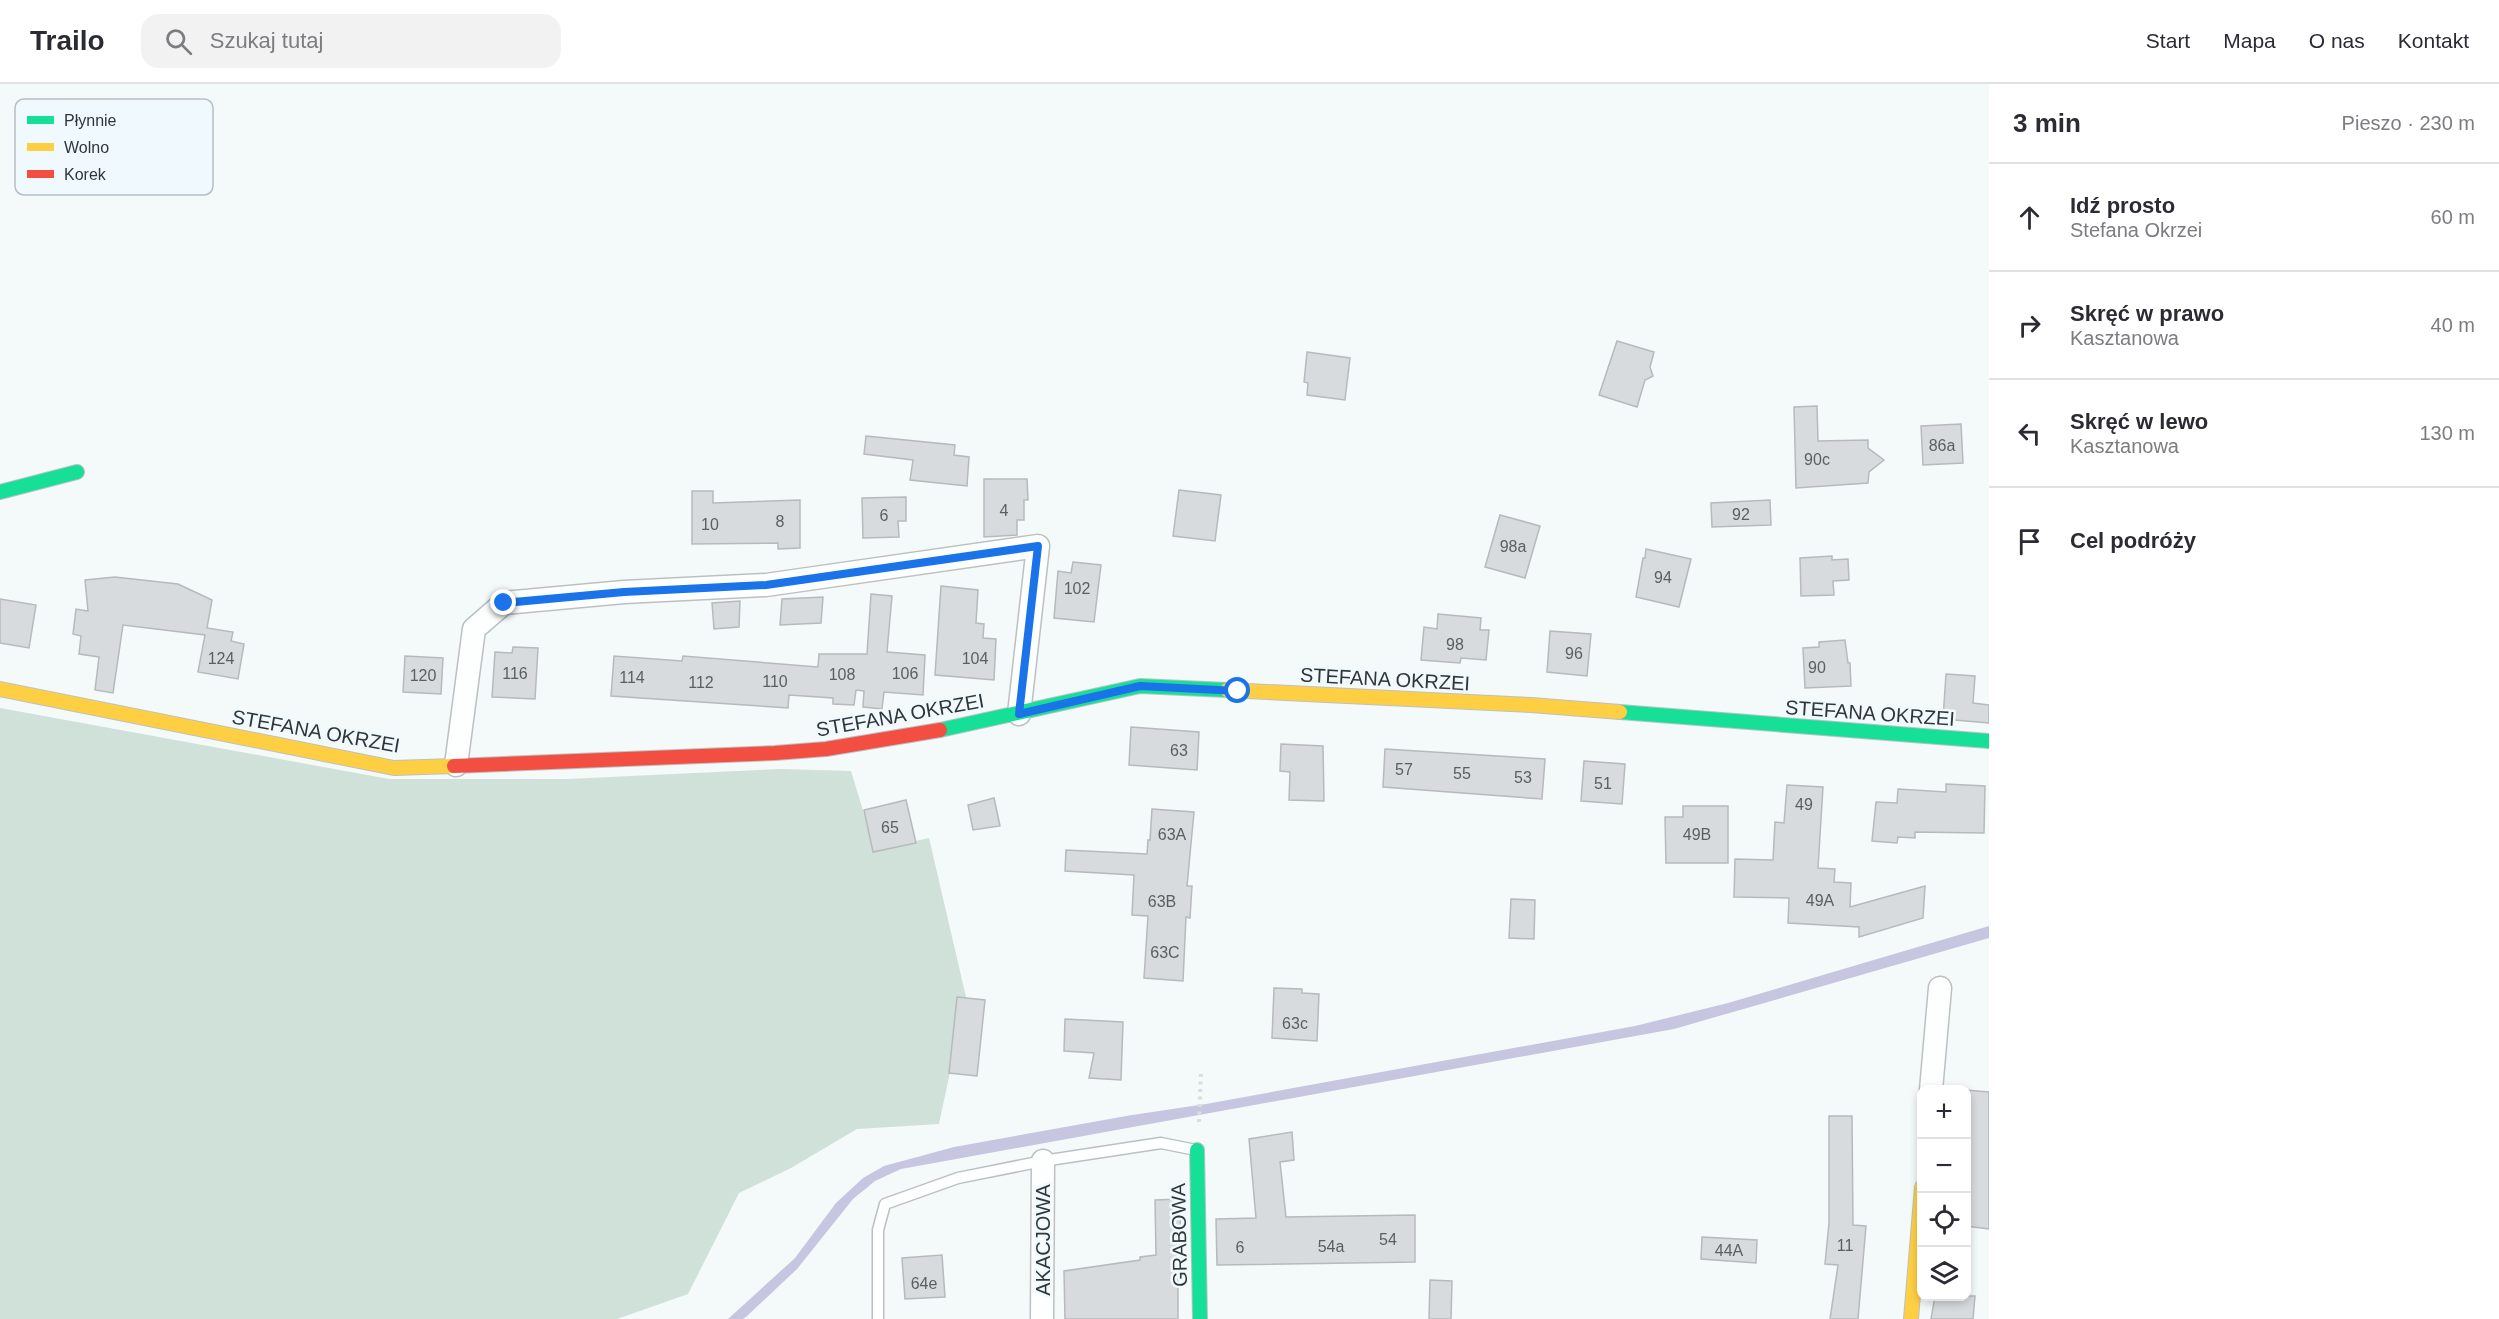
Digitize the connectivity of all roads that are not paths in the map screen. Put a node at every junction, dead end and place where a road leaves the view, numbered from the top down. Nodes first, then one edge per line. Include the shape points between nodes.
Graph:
1 (77, 472) dead end
2 (0, 492) edge
3 (0, 688) edge
4 (1019, 714) junction
5 (1989, 741) edge
6 (456, 765) junction
7 (1940, 988) dead end
8 (1930, 1085) edge
9 (1197, 1150) joint
10 (1043, 1161) junction
11 (1922, 1193) edge
12 (878, 1319) edge
13 (1042, 1319) edge
14 (1200, 1319) edge
15 (1911, 1319) edge

1 - 2 street
3 - 6 street, STEFANA OKRZEI via 394,768
4 - 5 street, STEFANA OKRZEI via 1140,686 1531,705
4 - 6 street, STEFANA OKRZEI via 826,749
4 - 6 street via 1038,546 766,585 504,603 474,628
7 - 8 street
9 - 10 lane via 1161,1143
9 - 14 street, GRABOWA
10 - 12 lane via 957,1178 885,1204 878,1230
10 - 13 street, AKACJOWA
11 - 15 street

